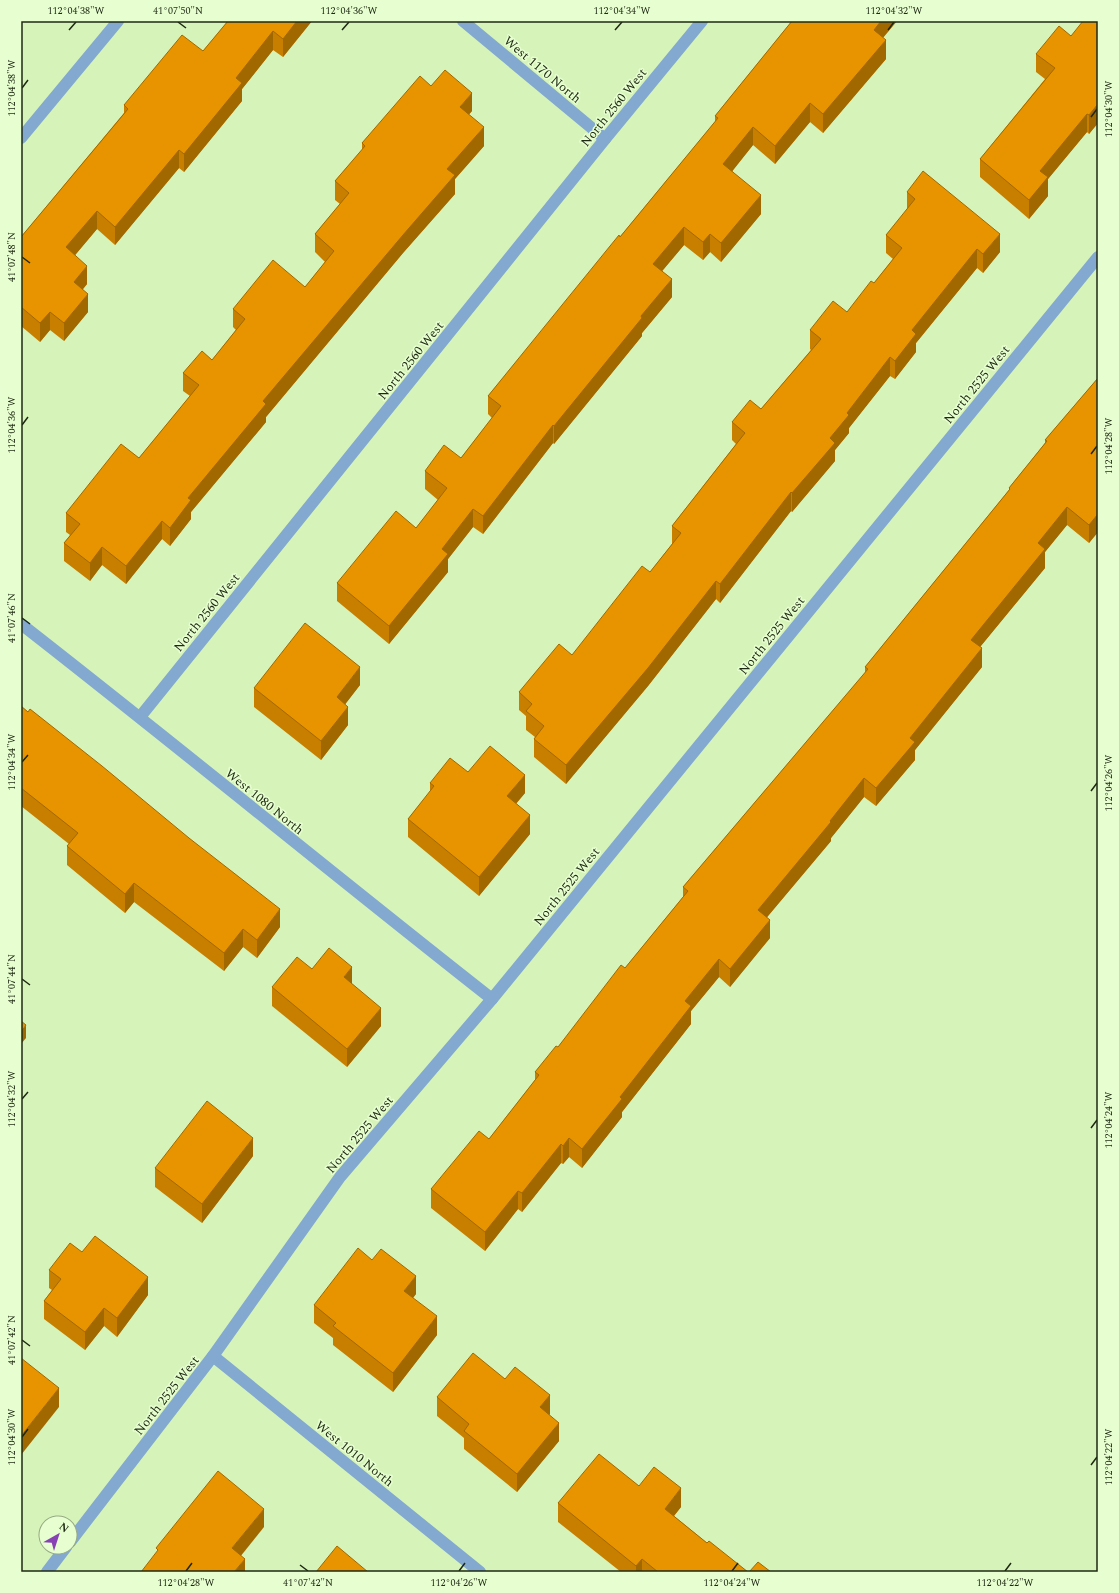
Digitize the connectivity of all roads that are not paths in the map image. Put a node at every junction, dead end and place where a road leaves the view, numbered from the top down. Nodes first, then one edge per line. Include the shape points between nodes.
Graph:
1 (118, 21) edge
2 (463, 21) edge
3 (702, 21) edge
4 (21, 138) edge
5 (605, 139) junction
6 (1098, 257) edge
7 (21, 624) edge
8 (140, 717) junction
9 (492, 999) junction
10 (213, 1356) junction
11 (78, 1532) edge
12 (60, 1555) edge
13 (47, 1572) edge
14 (480, 1572) edge

1 - 4 street
2 - 5 street, West 1170 North
3 - 5 street, North 2560 West
5 - 8 street, North 2560 West
6 - 9 street, North 2525 West
7 - 8 street, West 1080 North
8 - 9 street, West 1080 North
9 - 10 street, North 2525 West via 340,1177
10 - 11 street, North 2525 West
10 - 14 street, West 1010 North
12 - 13 street

